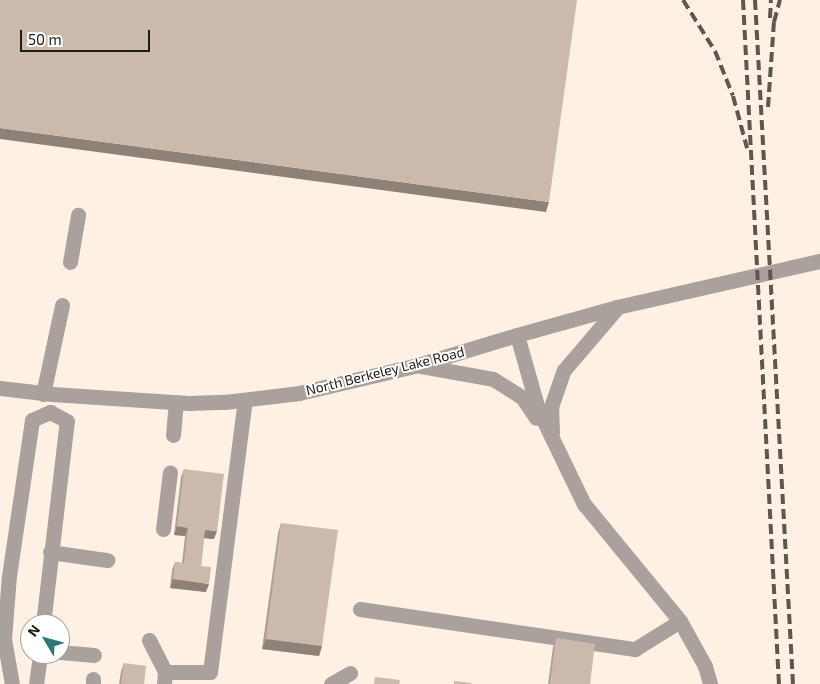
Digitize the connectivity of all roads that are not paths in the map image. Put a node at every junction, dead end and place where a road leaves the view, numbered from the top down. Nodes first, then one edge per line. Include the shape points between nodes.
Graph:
1 (78, 215) dead end
2 (820, 261) edge
3 (70, 262) dead end
4 (62, 305) dead end
5 (617, 307) junction
6 (517, 334) junction
7 (418, 366) junction
8 (0, 388) edge
9 (48, 394) junction
10 (245, 400) junction
11 (176, 402) junction
12 (50, 412) junction
13 (173, 436) dead end
14 (552, 442) junction
15 (170, 472) dead end
16 (163, 528) dead end
17 (50, 552) junction
18 (107, 560) dead end
19 (360, 609) dead end
20 (44, 614) edge
21 (680, 621) junction
22 (2, 639) edge
23 (150, 640) dead end
24 (70, 653) edge
25 (94, 655) dead end
26 (39, 664) edge
27 (350, 673) dead end
28 (165, 678) edge
29 (12, 684) edge
30 (36, 684) edge
31 (330, 684) edge
32 (710, 684) edge

1 - 3 street
2 - 5 street, North Berkeley Lake Road
4 - 9 street
5 - 6 street, North Berkeley Lake Road
5 - 14 street via 564,370 551,407
6 - 7 street, North Berkeley Lake Road
6 - 14 street via 538,409
7 - 10 street, North Berkeley Lake Road via 299,393
7 - 14 street via 493,379 522,396
8 - 9 street, North Berkeley Lake Road
9 - 11 street, North Berkeley Lake Road
9 - 12 street
10 - 11 street, North Berkeley Lake Road
10 - 28 street via 210,672
11 - 13 street
12 - 17 street via 67,421
12 - 22 street via 32,420
14 - 21 street via 584,504
15 - 16 street
17 - 18 street
17 - 20 street
19 - 21 street via 635,649
21 - 32 street via 705,666
22 - 29 street
23 - 28 street
24 - 25 street
26 - 30 street
27 - 31 street

